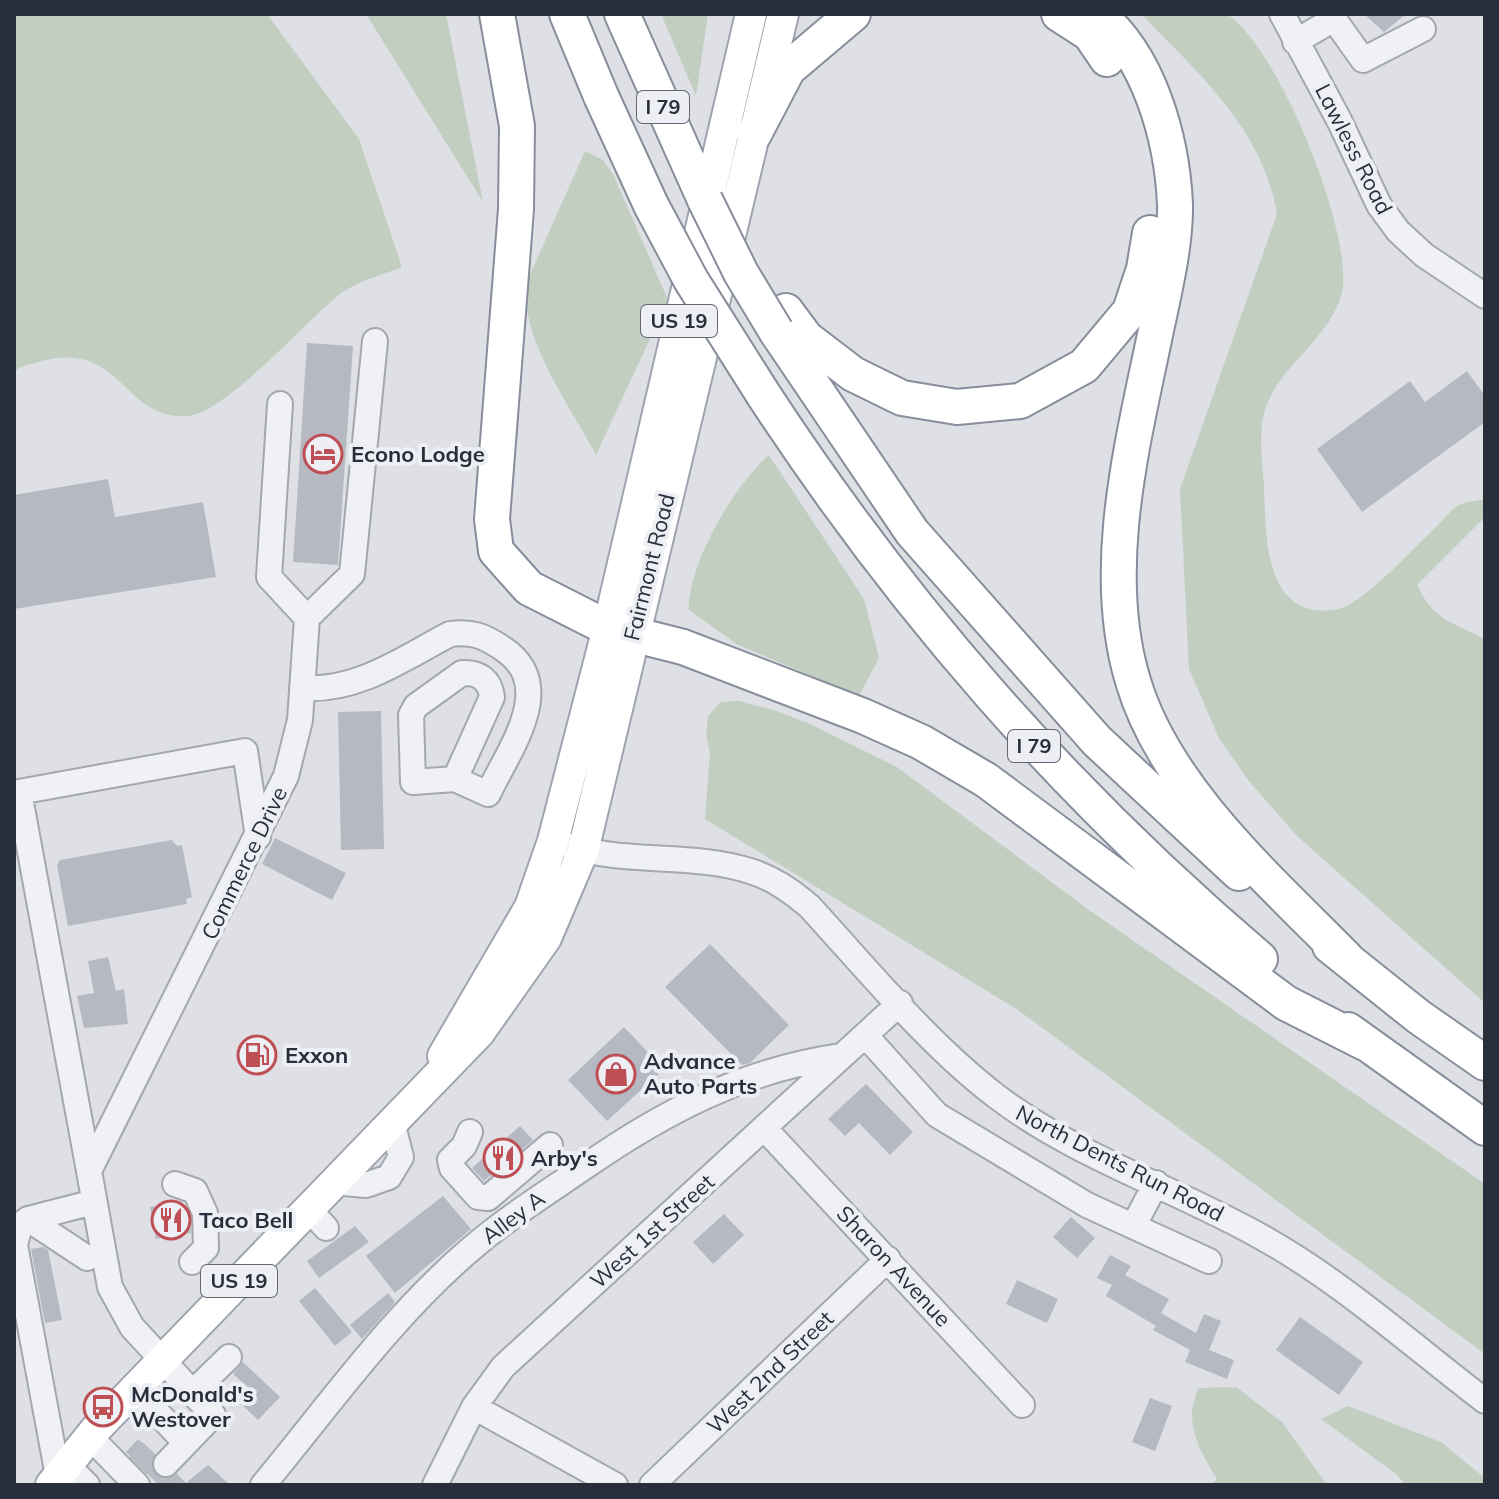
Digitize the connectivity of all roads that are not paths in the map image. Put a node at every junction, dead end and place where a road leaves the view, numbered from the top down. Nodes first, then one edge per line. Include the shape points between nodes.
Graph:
1 (497, 14) edge
2 (567, 14) edge
3 (622, 14) edge
4 (751, 14) edge
5 (783, 14) edge
6 (853, 14) edge
7 (1059, 14) edge
8 (1097, 14) edge
9 (1282, 14) edge
10 (1333, 16) edge
11 (1423, 29) dead end
12 (1295, 42) junction
13 (754, 134) junction
14 (1485, 296) edge
15 (781, 321) junction
16 (375, 341) dead end
17 (280, 404) dead end
18 (307, 618) junction
19 (620, 631) junction
20 (302, 688) junction
21 (455, 779) junction
22 (21, 828) edge
23 (258, 837) junction
24 (553, 841) junction
25 (583, 851) junction
26 (1349, 961) junction
27 (900, 1003) junction
28 (865, 1035) junction
29 (1365, 1043) junction
30 (840, 1056) junction
31 (1485, 1063) edge
32 (431, 1080) junction
33 (764, 1128) junction
34 (1485, 1128) edge
35 (470, 1132) dead end
36 (550, 1145) dead end
37 (89, 1171) junction
38 (1156, 1183) junction
39 (175, 1184) dead end
40 (86, 1204) junction
41 (28, 1219) junction
42 (1134, 1225) junction
43 (87, 1258) dead end
44 (888, 1259) junction
45 (1209, 1261) dead end
46 (192, 1262) dead end
47 (229, 1357) dead end
48 (162, 1361) junction
49 (135, 1389) junction
50 (192, 1393) junction
51 (1485, 1401) edge
52 (1022, 1405) dead end
53 (474, 1407) junction
54 (90, 1437) junction
55 (157, 1468) edge
56 (66, 1478) edge
57 (263, 1485) edge
58 (435, 1485) edge
59 (615, 1485) edge
60 (652, 1485) edge

1 - 19 highway via 517,126 516,209 492,519 496,551 529,588
2 - 29 highway, I 79, bridge via 651,205 691,280 823,486 939,637 1040,753 1190,899
3 - 15 highway, I 79, bridge via 705,200
4 - 19 main road, Fairmont Road / US 19
5 - 13 main road, Fairmont Road / US 19
6 - 13 highway via 788,69
7 - 15 highway via 1090,34 1127,88 1147,139 1156,193 1144,269 1130,311 1084,366 1020,401 957,407 902,398 853,374
8 - 26 highway via 1111,25 1163,117 1175,207 1119,550 1120,630 1134,685 1172,766
9 - 12 street, Lawless Road
10 - 11 street via 1363,60
10 - 12 street
12 - 14 street, Lawless Road via 1379,205 1398,231
13 - 19 main road, Fairmont Road / US 19
15 - 26 highway, I 79 via 912,532 1097,741 1233,868
16 - 18 street via 352,574
17 - 18 street via 269,577
18 - 20 street, Commerce Drive
19 - 24 main road, Fairmont Road / US 19
19 - 25 main road, Fairmont Road / US 19
19 - 29 highway via 683,647 921,742 986,780 1286,1003
20 - 21 street via 349,686 450,634 485,637 522,665 530,685 529,704 488,794
20 - 23 street, Commerce Drive via 286,776
21 - 21 street via 492,697 491,688 473,673 462,673 411,715 413,782
22 - 23 street via 19,792 245,751
22 - 37 street
23 - 37 street, Commerce Drive
24 - 25 street, North Dents Run Road
24 - 32 main road, Fairmont Road / US 19 via 530,907
25 - 27 street, North Dents Run Road via 712,862 780,884 809,906
25 - 32 main road, Fairmont Road / US 19 via 546,938 479,1033
26 - 31 highway, I 79
27 - 28 street, West 1st Street
27 - 38 street, North Dents Run Road via 961,1066 1019,1113
28 - 30 street, West 1st Street
28 - 42 street via 937,1115 1087,1205
29 - 34 highway, I 79
30 - 33 street, West 1st Street
30 - 57 street, Alley A via 712,1090 641,1127 536,1198 470,1250 400,1320
32 - 48 main road, Fairmont Road / US 19 via 332,1182 317,1218
33 - 44 street, Sharon Avenue
33 - 53 street, West 1st Street via 503,1367
35 - 36 street via 450,1160 478,1197 488,1198
37 - 40 street
38 - 42 street
38 - 51 street, North Dents Run Road via 1310,1267
39 - 46 street via 195,1191 205,1213 206,1248
40 - 41 street
40 - 48 street via 110,1287 132,1327
41 - 43 street
41 - 56 street via 20,1225 15,1245
42 - 45 street
44 - 52 street, Sharon Avenue
44 - 60 street, West 2nd Street
47 - 50 street
48 - 49 main road, Fairmont Road / US 19
48 - 50 street
49 - 54 main road, Fairmont Road / US 19
49 - 55 street
50 - 55 street via 213,1415
53 - 58 street, West 1st Street
53 - 59 street
54 - 55 street
54 - 56 main road, Fairmont Road / US 19

